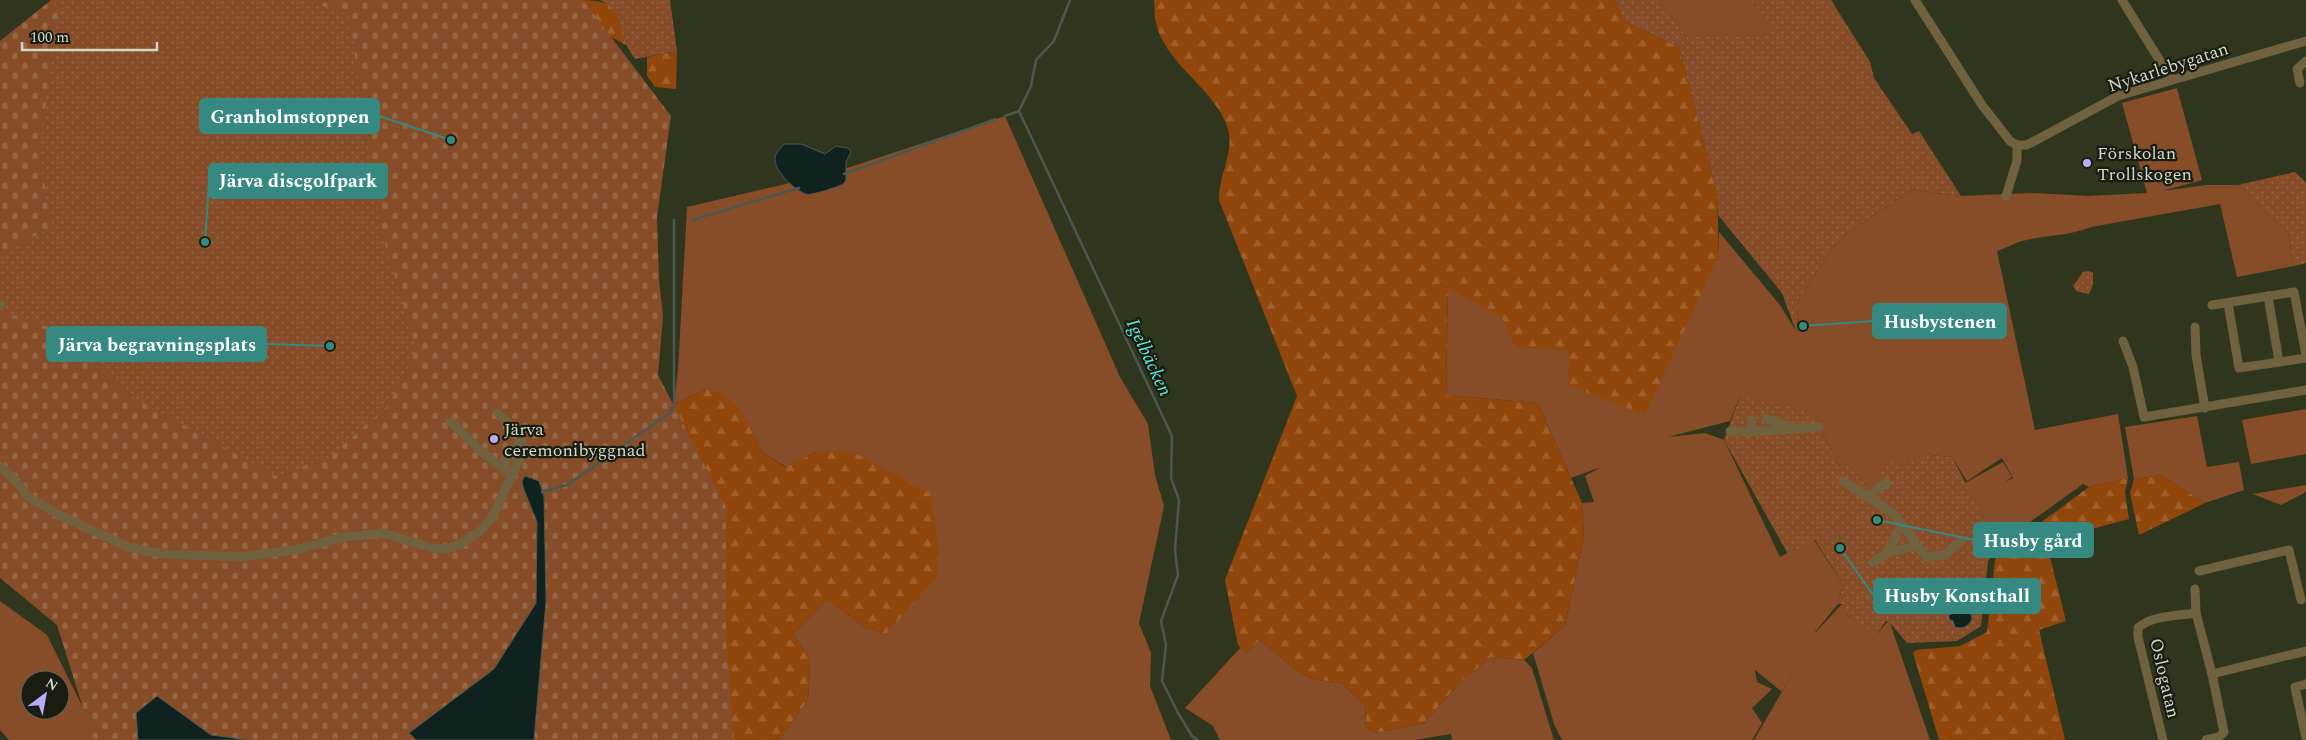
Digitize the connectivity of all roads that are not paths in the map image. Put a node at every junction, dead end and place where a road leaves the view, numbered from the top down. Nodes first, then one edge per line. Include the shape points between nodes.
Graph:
1 (1915, 0) edge
2 (2122, 0) edge
3 (2306, 41) edge
4 (2306, 61) edge
5 (2172, 80) junction
6 (2300, 83) dead end
7 (2017, 144) junction
8 (2006, 196) dead end
9 (2268, 296) junction
10 (2228, 303) junction
11 (2212, 306) dead end
12 (2195, 327) dead end
13 (2123, 341) dead end
14 (2306, 357) edge
15 (2279, 362) junction
16 (2306, 390) edge
17 (2206, 408) junction
18 (498, 413) dead end
19 (1766, 419) dead end
20 (1752, 420) dead end
21 (451, 422) dead end
22 (1819, 426) dead end
23 (1798, 428) junction
24 (1730, 431) dead end
25 (1750, 432) junction
26 (522, 442) junction
27 (0, 466) edge
28 (510, 475) junction
29 (1843, 481) dead end
30 (1887, 482) dead end
31 (1867, 497) junction
32 (1902, 524) junction
33 (1962, 540) dead end
34 (1918, 545) junction
35 (1887, 553) junction
36 (1874, 562) dead end
37 (2200, 571) dead end
38 (2195, 589) dead end
39 (2301, 600) dead end
40 (2196, 613) junction
41 (2306, 651) edge
42 (2212, 674) junction
43 (2306, 684) edge
44 (2306, 738) edge
45 (2212, 739) edge
46 (2163, 740) edge

1 - 7 street via 1982,105 2010,141
2 - 5 street
3 - 5 street, Nykarlebygatan
4 - 6 street via 2297,69
5 - 7 street, Nykarlebygatan via 2118,96 2027,144
7 - 8 street via 2017,161
9 - 10 street
9 - 14 street via 2294,292
9 - 15 street
10 - 11 street
10 - 15 street via 2240,368
12 - 17 street via 2196,355
13 - 17 street via 2133,367 2144,417
14 - 15 street
16 - 17 street
18 - 26 street
19 - 23 street
20 - 25 street
21 - 28 street
22 - 23 street
23 - 25 street
24 - 25 street
26 - 28 street via 520,458
26 - 28 street via 509,451 504,461
27 - 28 street via 27,496 57,514 128,547 162,554 242,557 382,533 436,549 450,548 476,534 492,517
29 - 31 street
30 - 31 street
31 - 32 street via 1894,514
32 - 34 street
32 - 35 street
33 - 34 street via 1945,555 1926,557
34 - 35 street
35 - 36 street
37 - 39 street via 2289,550
38 - 40 street
40 - 42 street
40 - 46 street, Oslogatan via 2160,618 2145,622 2138,628
41 - 42 street
42 - 45 street via 2224,725 2222,735
43 - 44 street via 2295,688

